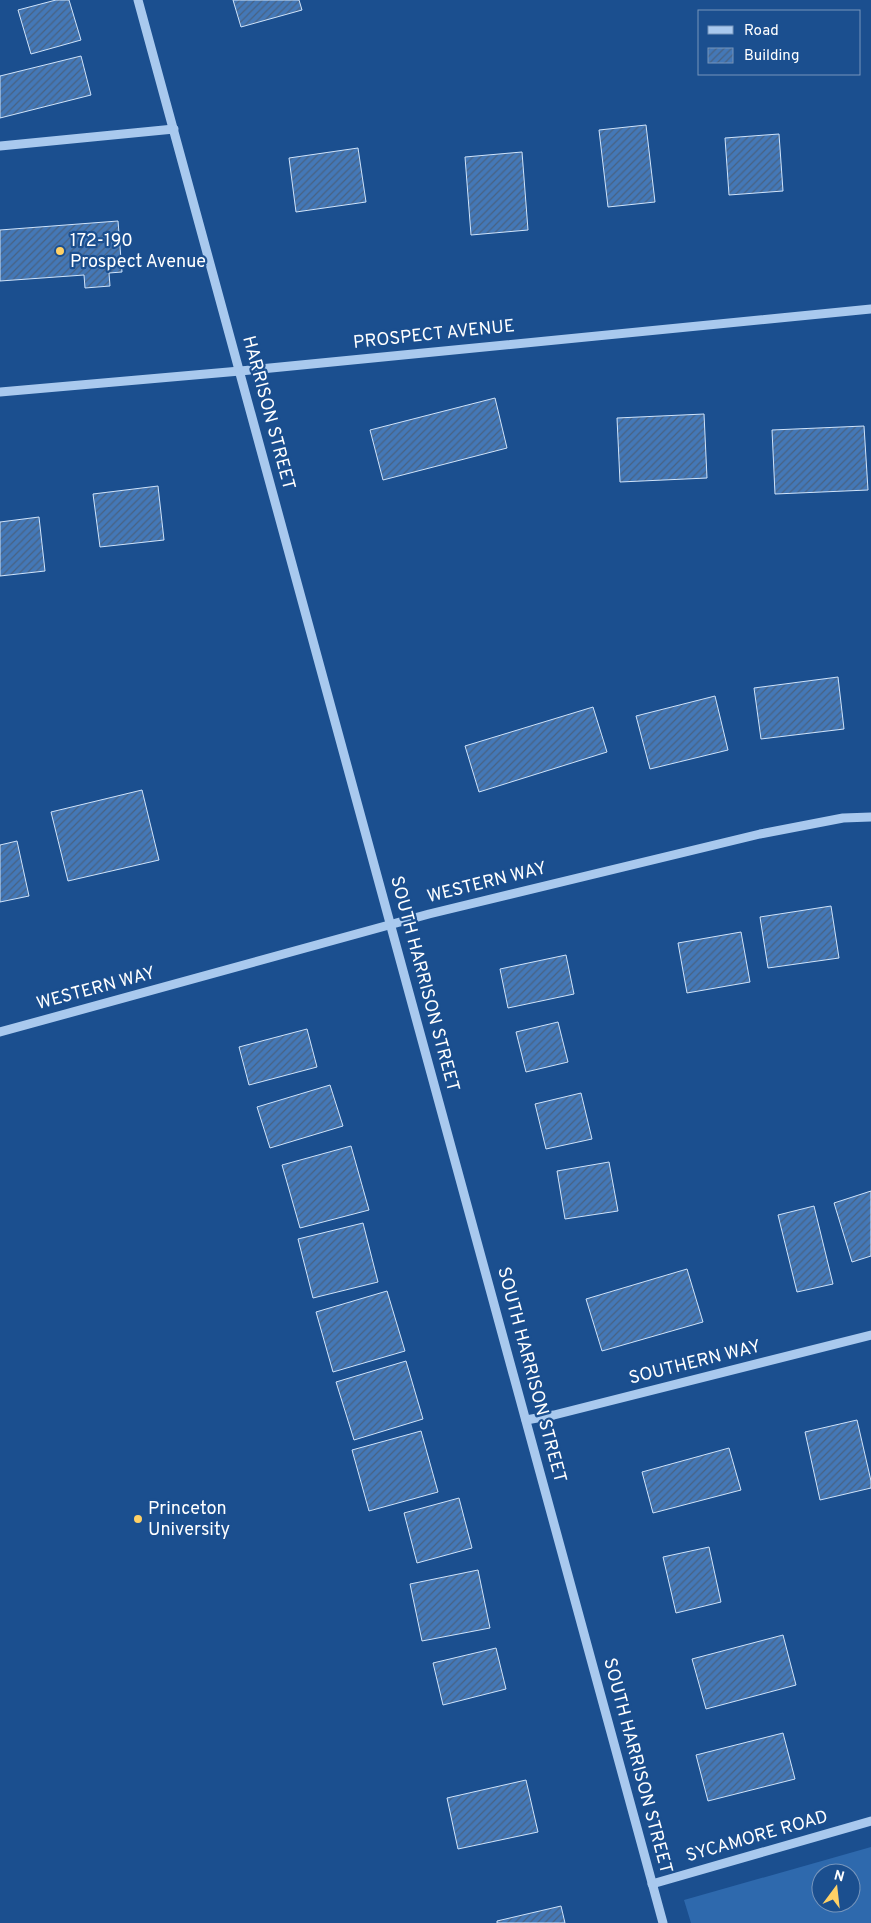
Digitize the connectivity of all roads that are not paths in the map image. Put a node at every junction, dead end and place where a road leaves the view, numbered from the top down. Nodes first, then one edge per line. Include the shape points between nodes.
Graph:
1 (138, 0) edge
2 (174, 129) junction
3 (0, 146) edge
4 (871, 308) edge
5 (240, 371) junction
6 (0, 392) edge
7 (871, 817) edge
8 (367, 835) joint
9 (391, 925) junction
10 (0, 1032) edge
11 (871, 1335) edge
12 (526, 1420) junction
13 (871, 1821) edge
14 (652, 1884) junction
15 (663, 1923) edge

1 - 2 street, HARRISON STREET
2 - 3 street
2 - 5 street, HARRISON STREET
4 - 5 street, PROSPECT AVENUE
5 - 6 street, PROSPECT AVENUE
5 - 8 street, HARRISON STREET
7 - 9 street, WESTERN WAY via 844,818 760,834
8 - 9 street, SOUTH HARRISON STREET
9 - 10 street, WESTERN WAY
9 - 12 street, SOUTH HARRISON STREET
11 - 12 street, SOUTHERN WAY
12 - 14 street, SOUTH HARRISON STREET
13 - 14 street, SYCAMORE ROAD
14 - 15 street, SOUTH HARRISON STREET

